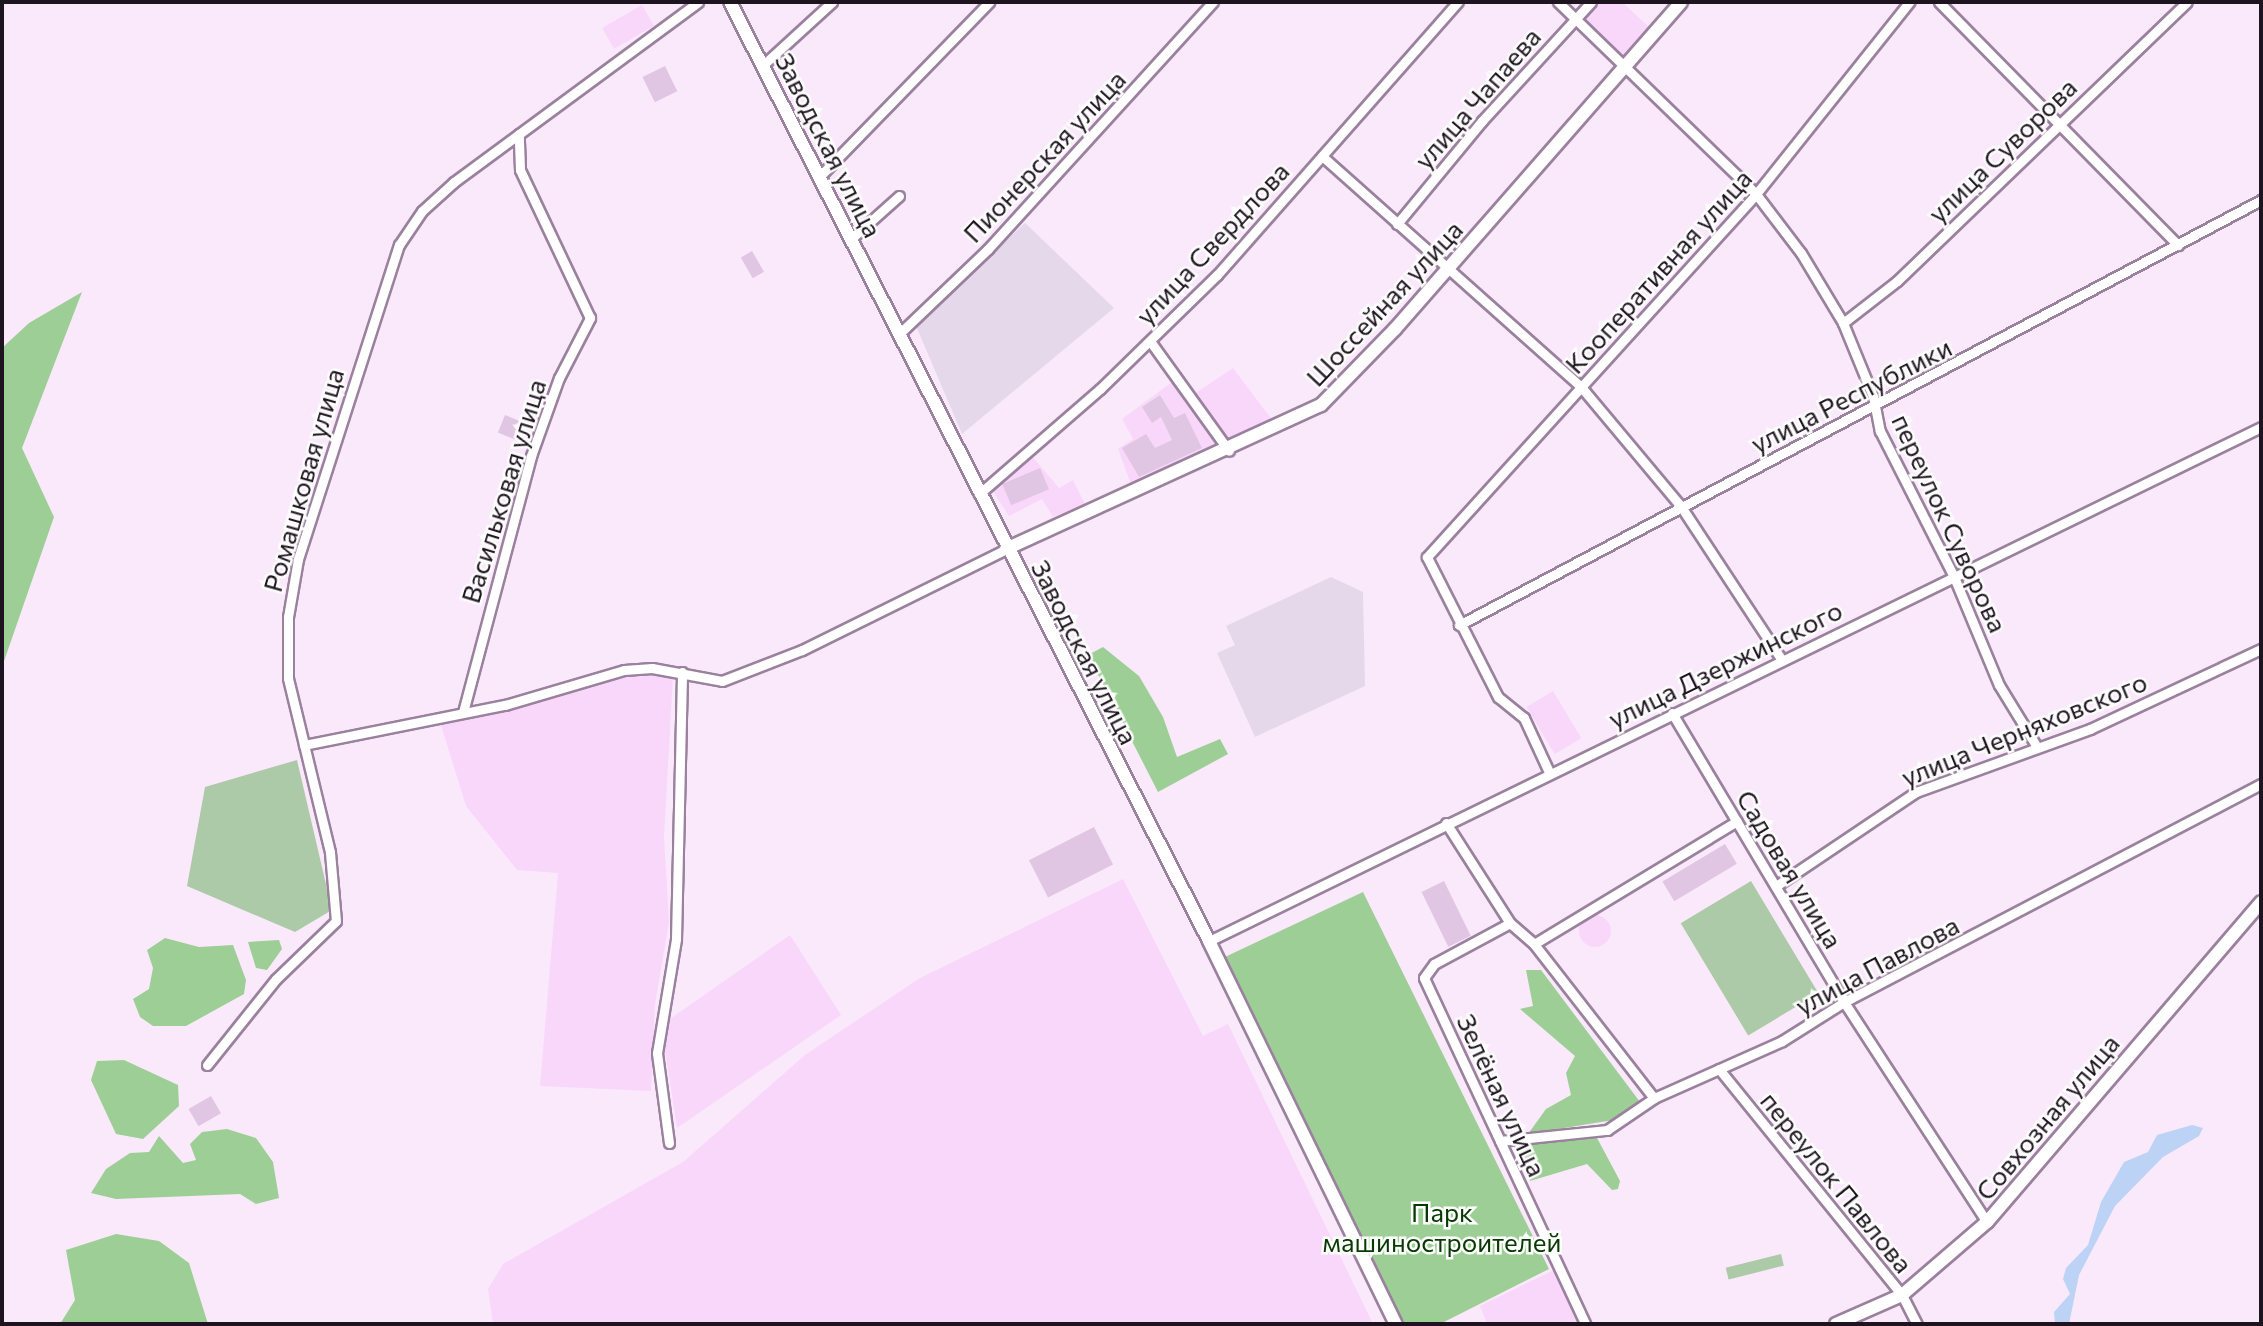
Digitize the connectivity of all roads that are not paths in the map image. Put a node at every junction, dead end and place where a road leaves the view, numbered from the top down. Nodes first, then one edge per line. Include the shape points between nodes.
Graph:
1 (698, 2) edge
2 (730, 2) edge
3 (832, 2) edge
4 (989, 2) edge
5 (1213, 2) edge
6 (1458, 2) edge
7 (1558, 2) edge
8 (1591, 2) edge
9 (1681, 2) edge
10 (1909, 2) edge
11 (1939, 2) edge
12 (2187, 2) edge
13 (1573, 22) junction
14 (762, 66) junction
15 (1623, 70) junction
16 (2060, 123) junction
17 (519, 134) junction
18 (1322, 156) junction
19 (820, 176) junction
20 (1756, 194) junction
21 (899, 196) dead end
22 (2261, 200) edge
23 (1397, 224) junction
24 (852, 239) junction
25 (2178, 244) junction
26 (1450, 267) junction
27 (1843, 323) junction
28 (900, 332) junction
29 (1150, 341) junction
30 (1582, 388) junction
31 (1875, 409) junction
32 (2261, 427) edge
33 (1229, 451) junction
34 (979, 494) junction
35 (1680, 505) junction
36 (1006, 549) junction
37 (1954, 577) junction
38 (1459, 625) junction
39 (2261, 649) edge
40 (1781, 659) junction
41 (682, 672) junction
42 (463, 712) junction
43 (1672, 713) junction
44 (304, 745) junction
45 (2037, 747) junction
46 (1549, 772) junction
47 (2261, 784) edge
48 (1737, 821) junction
49 (1446, 823) junction
50 (1776, 886) junction
51 (2261, 902) edge
52 (1510, 923) junction
53 (1209, 941) junction
54 (1534, 944) junction
55 (1844, 1002) junction
56 (207, 1065) dead end
57 (1719, 1069) junction
58 (1654, 1098) junction
59 (1500, 1141) junction
60 (669, 1143) dead end
61 (1987, 1222) junction
62 (1902, 1296) junction
63 (1396, 1324) edge
64 (1585, 1324) edge
65 (1836, 1324) edge
66 (1917, 1324) edge

1 - 17 street, Ромашковая улица
2 - 14 street, Заводская улица
3 - 14 street
4 - 19 street
5 - 28 street, Пионерская улица via 988,249
6 - 18 street, улица Свердлова
7 - 13 street, переулок Суворова
8 - 13 street, улица Чапаева
9 - 15 street, Шоссейная улица
10 - 20 street, Кооперативная улица
11 - 16 street
12 - 16 street, улица Суворова
13 - 15 street, переулок Суворова
13 - 23 street, улица Чапаева
14 - 19 street, Заводская улица
15 - 20 street, переулок Суворова
15 - 26 street, Шоссейная улица
16 - 25 street
16 - 27 street, улица Суворова via 1897,281
17 - 42 street, Васильковая улица via 520,170 590,318 559,378 531,456
17 - 44 street, Ромашковая улица via 422,211 398,245 298,559 288,617 288,678
18 - 23 street
18 - 29 street, улица Свердлова via 1217,275
19 - 24 street, Заводская улица
20 - 27 street, переулок Суворова via 1801,253
20 - 30 street, Кооперативная улица
21 - 24 street
22 - 25 street, улица Республики
23 - 26 street
24 - 28 street, Заводская улица
25 - 31 street, улица Республики
26 - 30 street
26 - 33 street, Шоссейная улица via 1321,405
27 - 31 street, переулок Суворова
28 - 34 street, Заводская улица
29 - 33 street
29 - 34 street, улица Свердлова
30 - 35 street
30 - 38 street, Кооперативная улица via 1427,557
31 - 35 street, улица Республики
31 - 37 street, переулок Суворова via 1880,431
32 - 37 street, улица Дзержинского
33 - 36 street, Шоссейная улица
34 - 36 street, Заводская улица
35 - 38 street, улица Республики
35 - 40 street
36 - 41 street via 762,668 722,681
36 - 53 street, Заводская улица
37 - 40 street, улица Дзержинского
37 - 45 street, переулок Суворова via 1999,685
38 - 46 street via 1498,697 1524,718
39 - 45 street, улица Черняховского via 2090,729
40 - 43 street, улица Дзержинского
41 - 42 street via 624,670
41 - 60 street via 676,939 657,1053
42 - 44 street
43 - 46 street, улица Дзержинского
43 - 48 street, Садовая улица
44 - 56 street, Ромашковая улица via 330,852 336,920 276,979
45 - 50 street, улица Черняховского via 1916,792
46 - 49 street, улица Дзержинского
47 - 55 street, улица Павлова
48 - 50 street, Садовая улица
48 - 54 street
49 - 52 street
49 - 53 street, улица Дзержинского
50 - 55 street, Садовая улица
51 - 61 street, Совхозная улица
52 - 54 street
52 - 59 street, Зелёная улица via 1434,964 1424,978
53 - 63 street, Заводская улица
54 - 58 street
55 - 57 street, улица Павлова via 1782,1041
55 - 61 street, Садовая улица
57 - 58 street, улица Павлова
57 - 62 street, переулок Павлова
58 - 59 street, улица Павлова via 1607,1130
59 - 64 street, Зелёная улица
61 - 62 street, Совхозная улица
62 - 65 street, Совхозная улица
62 - 66 street, переулок Павлова

